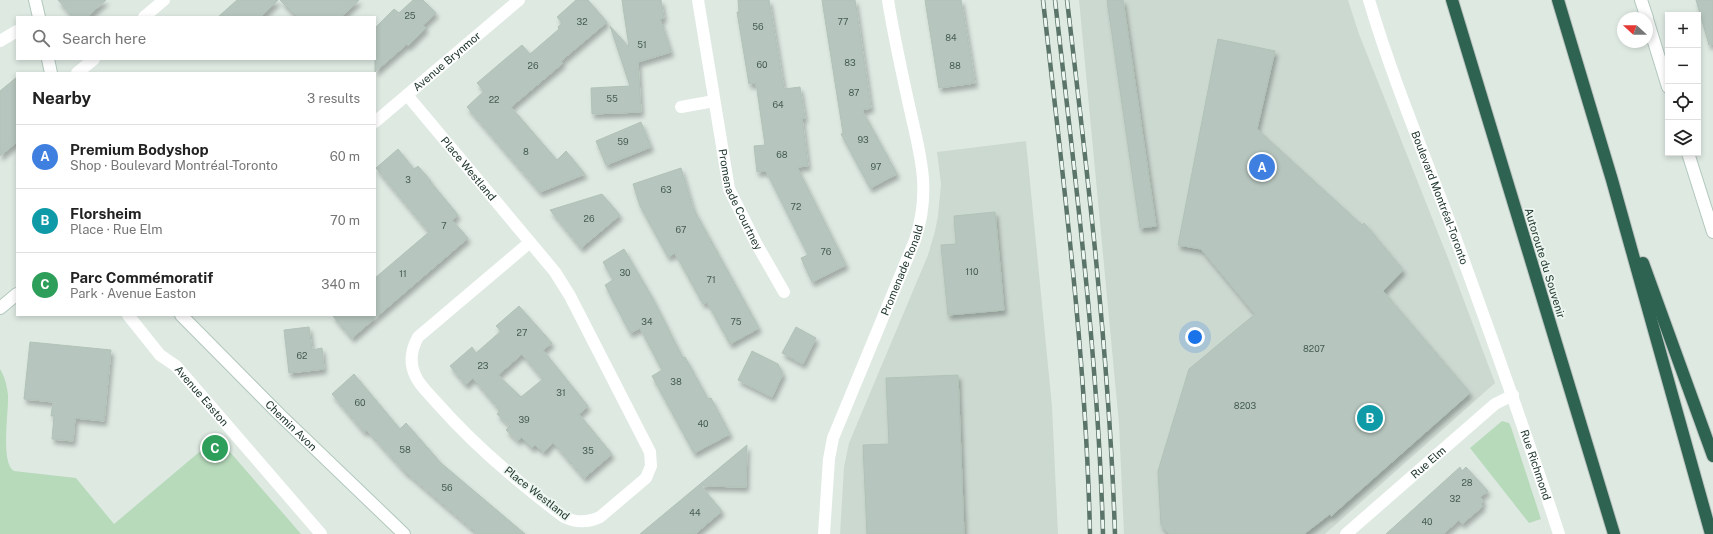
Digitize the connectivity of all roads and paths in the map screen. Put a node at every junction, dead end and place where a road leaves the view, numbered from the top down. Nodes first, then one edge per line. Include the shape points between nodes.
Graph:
1 (35, 0) edge
2 (164, 0) edge
3 (519, 0) edge
4 (698, 0) edge
5 (888, 0) edge
6 (1369, 0) edge
7 (1452, 0) edge
8 (1558, 0) edge
9 (1641, 0) edge
10 (1645, 12) edge
11 (39, 16) edge
12 (145, 16) edge
13 (16, 33) edge
14 (1653, 38) edge
15 (0, 41) edge
16 (48, 60) edge
17 (93, 60) edge
18 (51, 72) edge
19 (78, 72) edge
20 (1667, 84) edge
21 (407, 95) junction
22 (714, 102) junction
23 (681, 107) dead end
24 (376, 121) edge
25 (1689, 156) edge
26 (1612, 180) junction
27 (1713, 232) edge
28 (529, 243) junction
29 (784, 292) dead end
30 (16, 295) edge
31 (0, 308) edge
32 (129, 316) edge
33 (182, 316) edge
34 (1513, 395) junction
35 (1713, 456) edge
36 (321, 534) edge
37 (404, 534) edge
38 (824, 534) edge
39 (1346, 534) edge
40 (1559, 534) edge
41 (1614, 534) edge
42 (1711, 534) edge

1 - 11 street
2 - 12 street
3 - 21 street, Avenue Brynmor
4 - 22 street, Promenade Courtney
5 - 38 street, Promenade Ronald via 921,158 924,202 915,240 833,438 829,459
6 - 34 street, Boulevard Montréal-Toronto via 1395,82
7 - 41 highway, Autoroute du Souvenir
8 - 26 highway
9 - 10 street
13 - 15 street
14 - 20 street
16 - 18 street
17 - 19 street
21 - 24 street, Avenue Brynmor
21 - 28 street, Place Westland
22 - 23 street
22 - 29 street, Promenade Courtney via 729,189 752,237
25 - 27 street
26 - 35 highway
26 - 42 highway
28 - 28 street, Place Westland via 555,272 566,289 650,452 651,466 646,478 593,521 579,522 564,517 477,444 459,428 419,382 412,368 412,352 418,337
30 - 31 street
32 - 36 street, Avenue Easton via 160,356 176,366
33 - 37 street, Chemin Avon
34 - 39 street, Rue Elm via 1495,404
34 - 40 street, Rue Richmond

